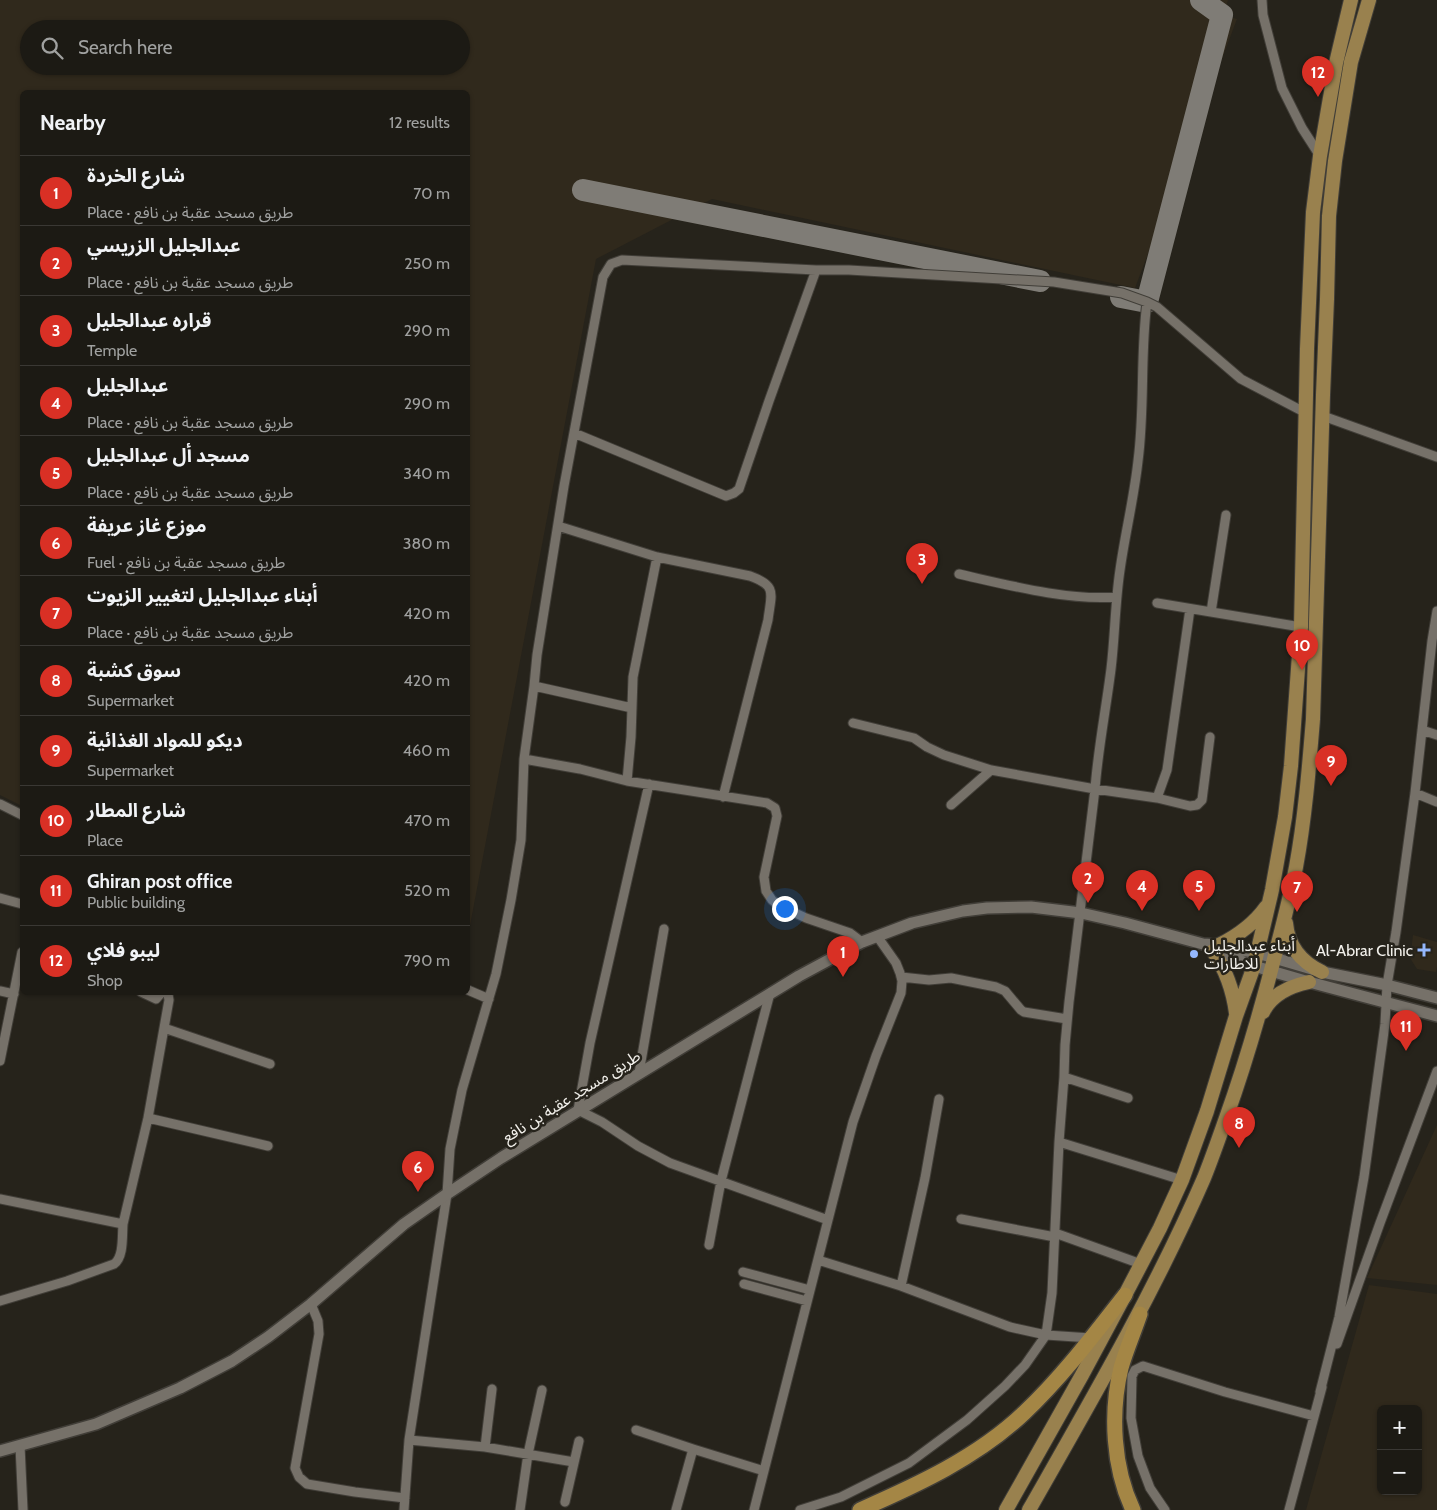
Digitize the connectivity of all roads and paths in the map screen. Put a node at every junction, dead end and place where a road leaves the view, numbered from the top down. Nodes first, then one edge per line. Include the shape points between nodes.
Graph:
1 (1262, 0) edge
2 (1351, 0) edge
3 (1369, 0) edge
4 (1320, 156) junction
5 (816, 270) junction
6 (1147, 302) junction
7 (1306, 414) junction
8 (1322, 416) junction
9 (574, 434) junction
10 (1437, 457) edge
11 (1226, 515) dead end
12 (558, 526) junction
13 (657, 557) junction
14 (959, 574) dead end
15 (1117, 597) junction
16 (1157, 603) dead end
17 (1190, 609) junction
18 (1437, 611) edge
19 (1211, 612) junction
20 (1301, 627) junction
21 (534, 686) junction
22 (632, 708) junction
23 (853, 723) dead end
24 (1422, 730) junction
25 (1437, 735) edge
26 (1210, 737) dead end
27 (524, 759) junction
28 (991, 770) junction
29 (627, 780) junction
30 (649, 784) junction
31 (1096, 789) junction
32 (1415, 793) junction
33 (723, 797) junction
34 (1157, 798) junction
35 (1437, 802) edge
36 (0, 804) edge
37 (951, 805) dead end
38 (20, 814) edge
39 (0, 898) edge
40 (20, 903) edge
41 (1268, 904) junction
42 (1081, 913) junction
43 (1286, 915) junction
44 (664, 929) dead end
45 (877, 936) junction
46 (862, 942) junction
47 (1212, 947) junction
48 (1255, 960) junction
49 (20, 962) edge
50 (1273, 965) junction
51 (1322, 972) junction
52 (901, 977) junction
53 (1309, 982) junction
54 (1388, 985) junction
55 (0, 991) edge
56 (470, 991) edge
57 (770, 993) junction
58 (14, 994) junction
59 (147, 995) edge
60 (159, 995) edge
61 (168, 995) edge
62 (1437, 998) edge
63 (489, 999) junction
64 (1385, 1002) junction
65 (1236, 1016) junction
66 (1437, 1016) edge
67 (1067, 1019) junction
68 (1259, 1019) junction
69 (164, 1028) junction
70 (0, 1061) edge
71 (270, 1064) dead end
72 (1437, 1071) edge
73 (639, 1073) junction
74 (1064, 1077) junction
75 (1128, 1098) dead end
76 (939, 1099) dead end
77 (578, 1110) junction
78 (148, 1118) junction
79 (1059, 1142) junction
80 (268, 1146) dead end
81 (1182, 1180) junction
82 (721, 1181) junction
83 (447, 1194) junction
84 (0, 1199) edge
85 (961, 1219) dead end
86 (828, 1220) junction
87 (123, 1224) junction
88 (1055, 1235) junction
89 (709, 1245) dead end
90 (818, 1260) junction
91 (1141, 1264) junction
92 (743, 1272) dead end
93 (744, 1284) dead end
94 (901, 1286) junction
95 (810, 1290) junction
96 (1125, 1294) junction
97 (0, 1301) edge
98 (807, 1301) junction
99 (311, 1304) junction
100 (1140, 1314) junction
101 (1046, 1336) junction
102 (1091, 1338) junction
103 (492, 1389) dead end
104 (542, 1390) dead end
105 (1320, 1392) junction
106 (1314, 1416) junction
107 (636, 1430) dead end
108 (409, 1440) junction
109 (579, 1442) dead end
110 (20, 1446) junction
111 (485, 1447) junction
112 (693, 1449) junction
113 (0, 1451) edge
114 (528, 1454) junction
115 (574, 1462) junction
116 (764, 1471) junction
117 (405, 1498) junction
118 (565, 1502) dead end
119 (23, 1510) edge
120 (404, 1510) edge
121 (520, 1510) edge
122 (676, 1510) edge
123 (754, 1510) edge
124 (800, 1510) edge
125 (860, 1510) edge
126 (1006, 1510) edge
127 (1029, 1510) edge
128 (1133, 1510) edge
129 (1165, 1510) edge
130 (1289, 1510) edge

1 - 4 street via 1282,88
2 - 4 main road
3 - 8 main road via 1351,62 1335,161 1329,216
4 - 7 main road via 1313,212
5 - 6 street via 1054,282 1122,293
5 - 9 street via 622,260 611,264 603,277
5 - 9 street via 739,489 734,493 726,496
6 - 7 street via 1157,307 1240,379
6 - 15 street via 1139,459
7 - 20 main road
8 - 10 street
8 - 43 main road via 1310,762
9 - 12 street
11 - 19 street
12 - 13 street
12 - 21 street
13 - 22 street via 634,677
13 - 33 street via 750,576 768,585 771,593 768,620
14 - 15 street via 1050,592 1094,598
15 - 31 street
16 - 17 street
17 - 19 street
17 - 34 street via 1167,770
18 - 24 street
19 - 20 street
20 - 41 main road via 1291,766
21 - 22 street
21 - 27 street
22 - 29 street
23 - 28 street via 914,738 944,755
24 - 25 street
24 - 32 street
26 - 34 street via 1200,803 1190,806
27 - 29 street
27 - 63 street via 521,840
28 - 31 street
28 - 37 street
29 - 30 street
30 - 33 street
30 - 77 street via 590,1043
31 - 34 street
31 - 42 street
32 - 35 street
32 - 54 street
33 - 46 street via 767,803 775,808 777,816 764,877 766,891 772,900 806,918 850,933
36 - 38 street
39 - 40 street
41 - 47 main road via 1250,925
41 - 48 main road
42 - 45 street, طريق مسجد عقبة بن نافع via 1024,907 963,911 912,923
42 - 47 street, طريق مسجد عقبة بن نافع via 1126,922
42 - 67 street
43 - 50 main road
43 - 51 main road via 1292,945 1304,961
44 - 73 street
45 - 46 street, طريق مسجد عقبة بن نافع
45 - 52 street via 896,963
46 - 57 street, طريق مسجد عقبة بن نافع
47 - 48 street, طريق مسجد عقبة بن نافع
47 - 65 main road via 1231,986
48 - 50 street, طريق مسجد عقبة بن نافع
48 - 65 main road
49 - 58 street
50 - 51 street
50 - 53 street
50 - 68 main road
51 - 54 street
52 - 67 street via 951,978 996,987 1005,991 1024,1012
52 - 86 street via 901,993 853,1122
53 - 64 street
53 - 68 main road via 1274,998
54 - 62 street
54 - 64 street
55 - 58 street
56 - 63 street
57 - 73 street, طريق مسجد عقبة بن نافع
57 - 82 street
58 - 70 street
59 - 60 street via 156,999
61 - 69 street
63 - 83 street via 462,1090 450,1149
64 - 66 street
64 - 105 street via 1385,1024 1364,1177 1339,1317
65 - 81 main road
67 - 74 street
68 - 100 main road via 1204,1176
69 - 71 street
69 - 78 street
72 - 105 street
73 - 77 street, طريق مسجد عقبة بن نافع
74 - 75 street
74 - 79 street
76 - 94 street
77 - 82 street via 670,1163
77 - 83 street, طريق مسجد عقبة بن نافع
78 - 80 street
78 - 87 street
79 - 81 street
79 - 88 street
81 - 91 main road
82 - 86 street
82 - 89 street
83 - 99 street, طريق مسجد عقبة بن نافع via 386,1238
83 - 108 street
84 - 87 street
85 - 88 street
86 - 90 street
87 - 97 street via 118,1261 67,1282
88 - 91 street
88 - 101 street
90 - 94 street
90 - 95 street
91 - 96 main road
92 - 95 street
93 - 98 street
94 - 101 street via 1010,1327
95 - 98 street
96 - 102 highway
96 - 126 main road
98 - 116 street
99 - 110 street, طريق مسجد عقبة بن نافع via 239,1356 180,1388 96,1424
99 - 117 street via 319,1334 295,1468 298,1477 307,1484
100 - 127 main road
100 - 128 highway via 1121,1368 1115,1401 1119,1468
101 - 102 street
101 - 124 street via 1005,1386 967,1420 909,1463 841,1497
102 - 125 highway via 1030,1407 995,1437 921,1481
103 - 111 street
104 - 114 street
105 - 106 street
106 - 129 street via 1142,1366 1135,1370 1131,1418 1138,1456 1150,1488
106 - 130 street
107 - 112 street
108 - 111 street
108 - 117 street
109 - 115 street
110 - 113 street, طريق مسجد عقبة بن نافع
110 - 119 street
111 - 114 street
112 - 116 street
112 - 122 street
114 - 115 street
114 - 121 street
115 - 118 street
116 - 123 street
117 - 120 street

